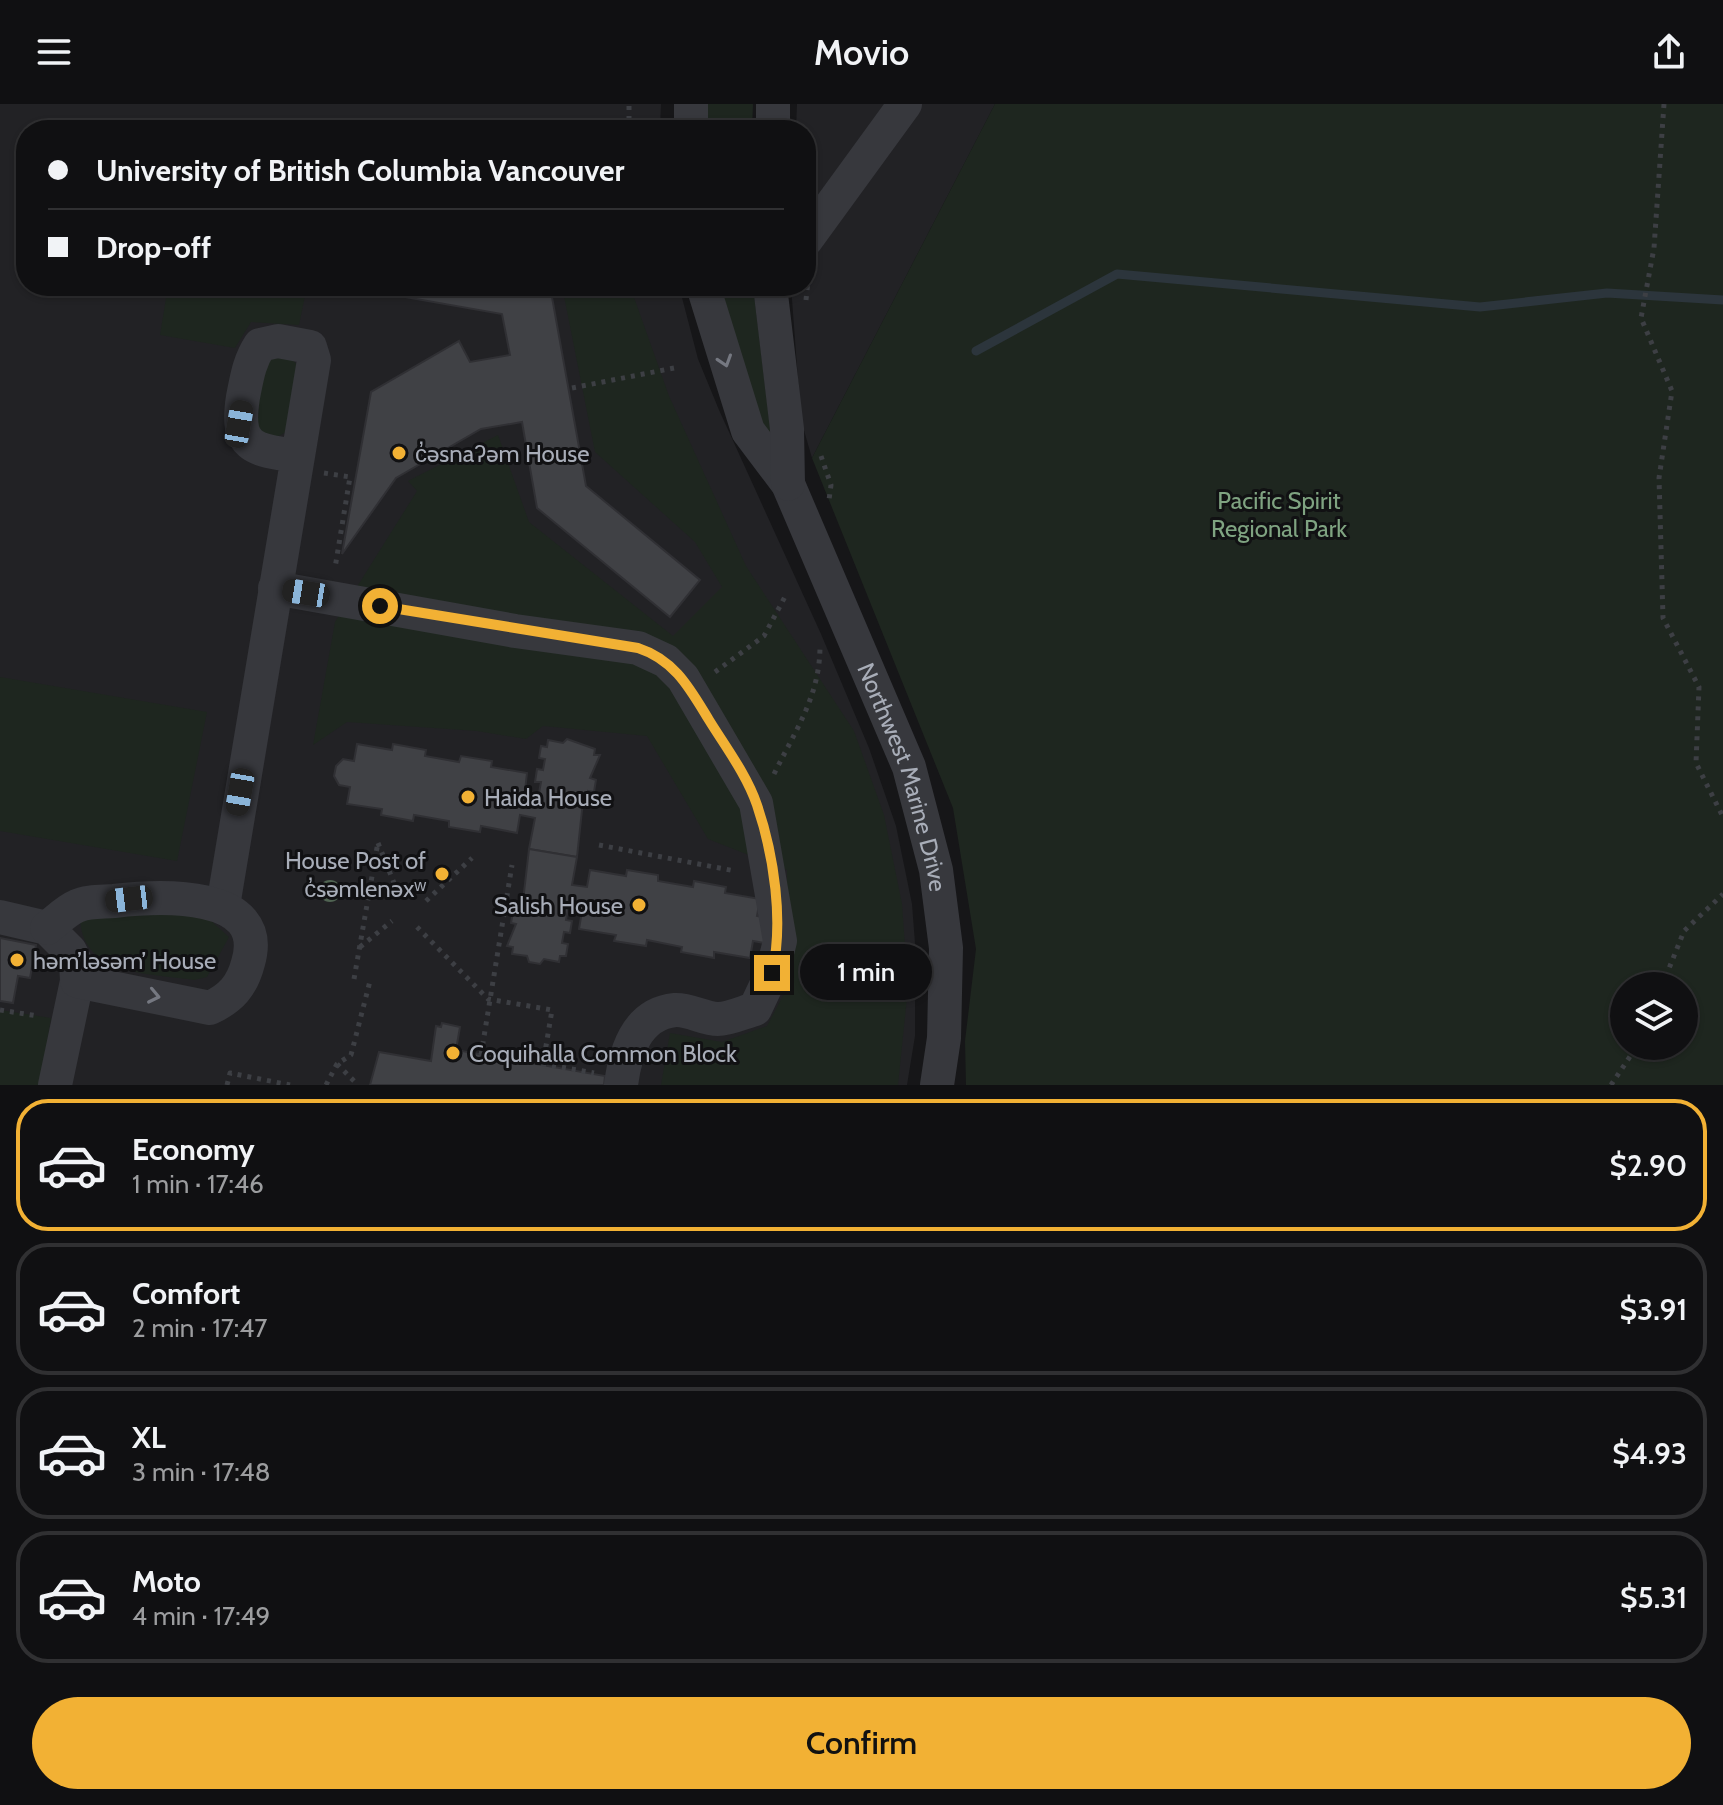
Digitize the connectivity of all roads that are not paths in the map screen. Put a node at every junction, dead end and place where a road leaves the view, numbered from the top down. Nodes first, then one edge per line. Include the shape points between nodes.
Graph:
1 (905, 104) edge
2 (816, 226) edge
3 (706, 296) edge
4 (771, 296) edge
5 (297, 462) road end
6 (788, 484) junction
7 (275, 588) junction
8 (223, 906) junction
9 (0, 917) edge
10 (47, 928) junction
11 (77, 981) junction
12 (609, 1079) edge
13 (55, 1085) edge
14 (937, 1085) edge

1 - 2 street
3 -> 6 street via 748,431
4 - 6 street
5 - 7 street
6 - 14 street, Northwest Marine Drive via 909,767 936,870 946,948
7 - 8 street
7 - 12 street via 638,648 666,661 683,678 756,803 780,941 755,1009 719,1019 675,1010 648,1020
8 - 10 street via 192,898 77,905
11 -> 8 street via 210,1008 220,1003 242,981 250,959 250,933
9 - 10 street
10 - 11 street via 70,951
11 - 13 street

